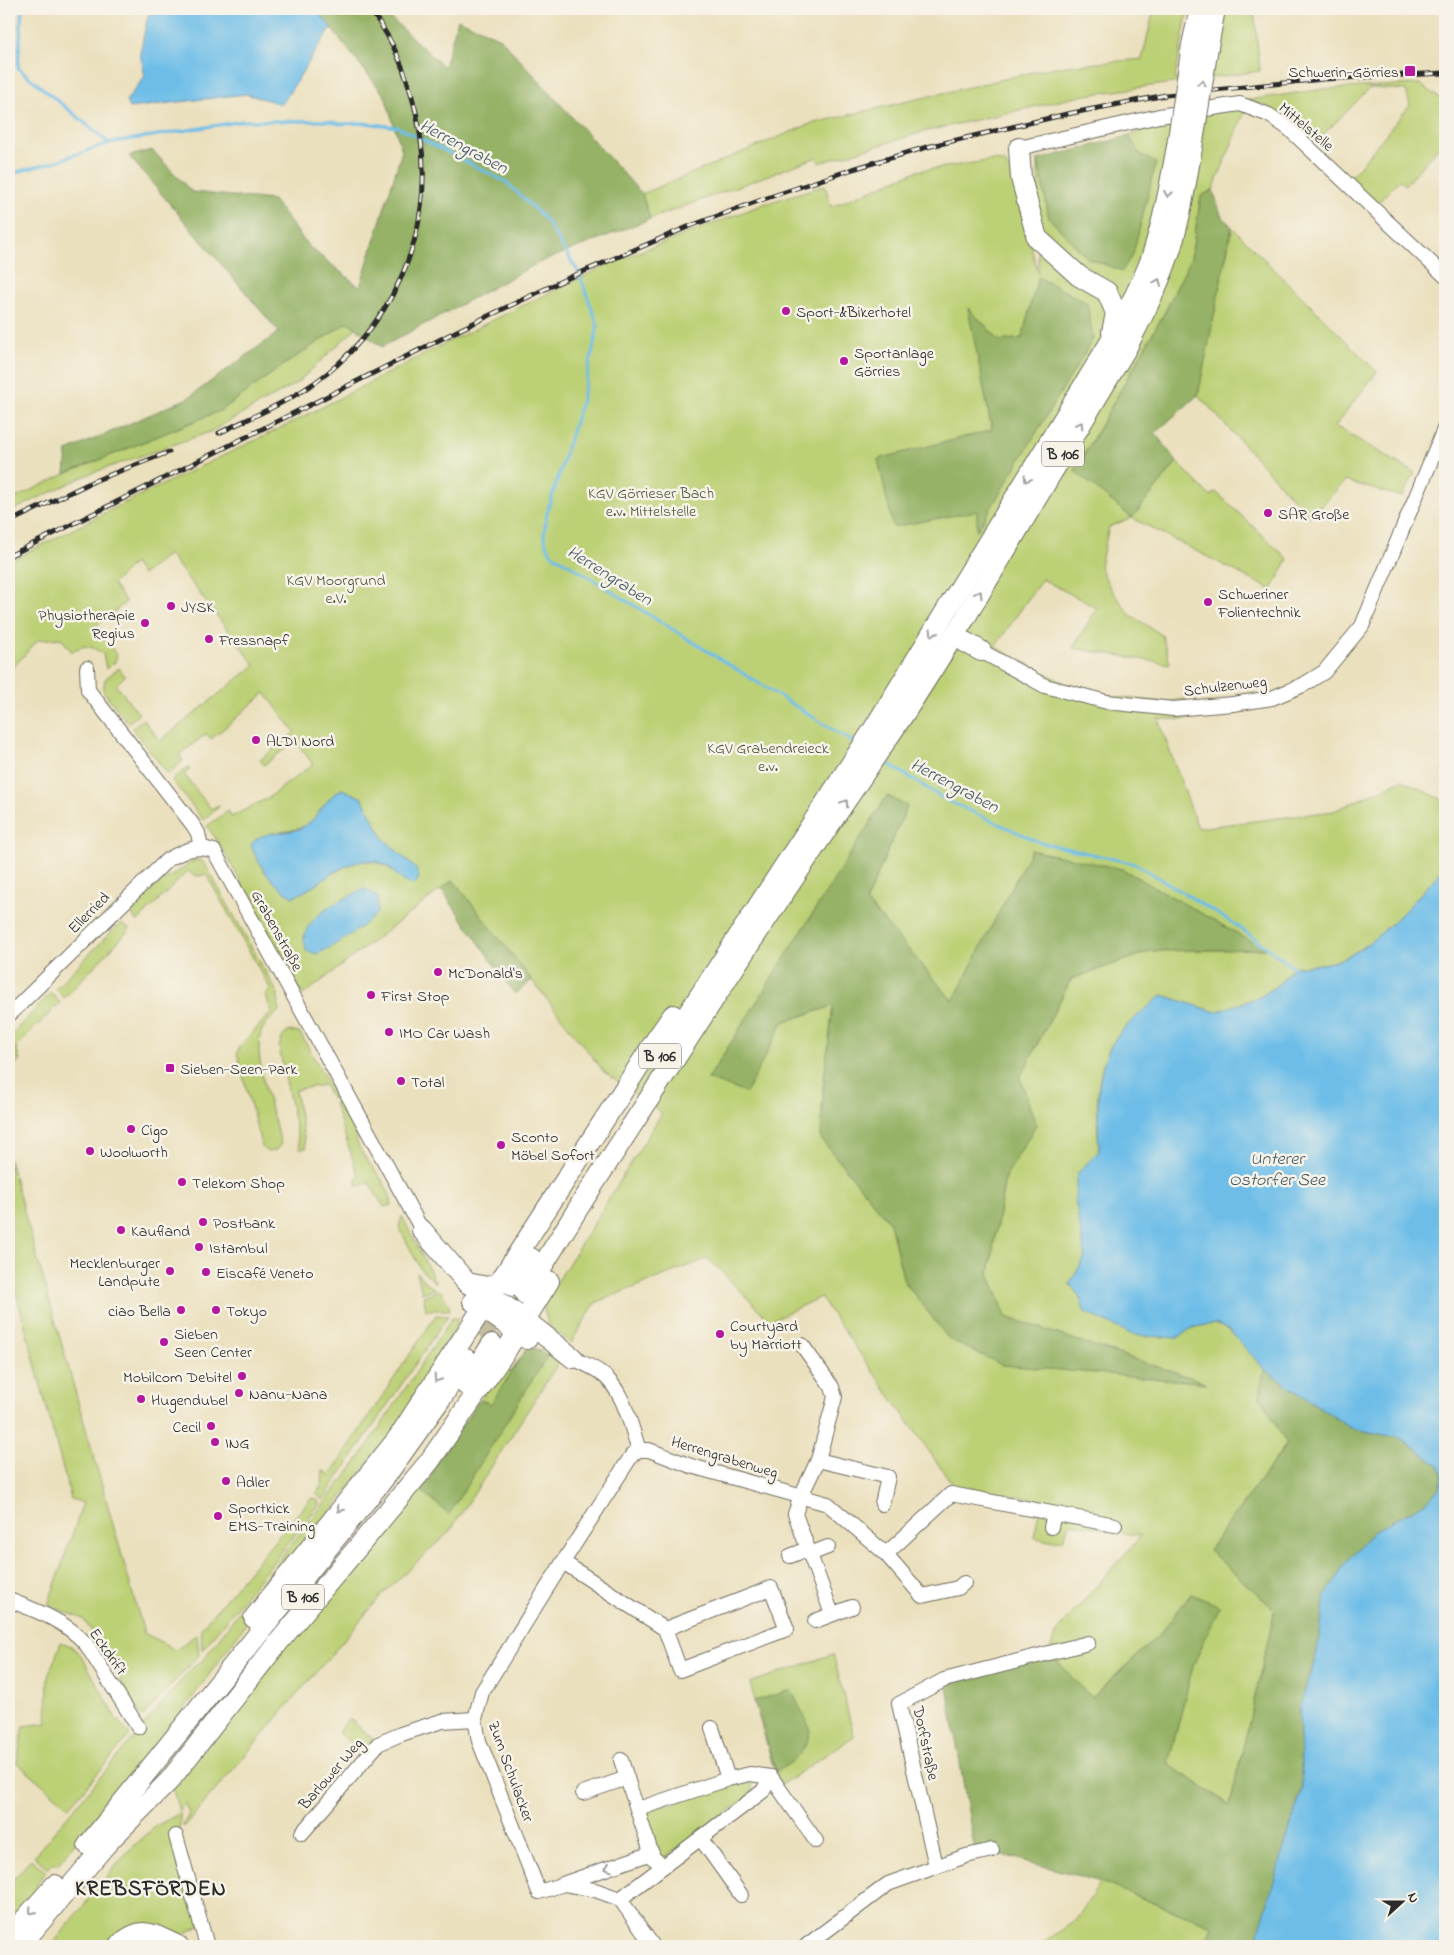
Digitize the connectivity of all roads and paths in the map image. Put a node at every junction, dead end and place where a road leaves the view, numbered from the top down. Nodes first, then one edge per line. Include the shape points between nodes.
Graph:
1 (1200, 9) edge
2 (1215, 9) edge
3 (1200, 46) junction
4 (1185, 147) junction
5 (1019, 148) joint
6 (1150, 262) junction
7 (1445, 276) edge
8 (1107, 292) junction
9 (1110, 341) junction
10 (1445, 427) edge
11 (965, 618) junction
12 (973, 646) junction
13 (87, 668) dead end
14 (906, 711) junction
15 (881, 735) junction
16 (815, 833) junction
17 (200, 848) junction
18 (9, 1015) edge
19 (422, 1230) joint
20 (465, 1288) junction
21 (506, 1317) junction
22 (802, 1345) dead end
23 (573, 1358) joint
24 (639, 1450) junction
25 (818, 1460) junction
26 (801, 1496) junction
27 (882, 1504) dead end
28 (1115, 1525) dead end
29 (828, 1547) dead end
30 (809, 1551) junction
31 (886, 1554) junction
32 (790, 1556) dead end
33 (563, 1562) junction
34 (964, 1583) dead end
35 (9, 1600) edge
36 (852, 1608) dead end
37 (832, 1614) junction
38 (815, 1621) dead end
39 (665, 1628) junction
40 (1088, 1643) dead end
41 (475, 1719) junction
42 (138, 1727) dead end
43 (712, 1728) dead end
44 (621, 1760) dead end
45 (771, 1777) junction
46 (628, 1778) junction
47 (728, 1779) junction
48 (584, 1792) dead end
49 (638, 1809) junction
50 (302, 1833) dead end
51 (176, 1836) dead end
52 (102, 1839) junction
53 (701, 1839) junction
54 (816, 1841) dead end
55 (992, 1850) dead end
56 (652, 1853) junction
57 (664, 1866) junction
58 (936, 1866) junction
59 (564, 1884) junction
60 (741, 1895) dead end
61 (620, 1899) junction
62 (48, 1914) junction
63 (9, 1938) edge
64 (20, 1946) edge
65 (28, 1946) edge
66 (118, 1946) edge
67 (178, 1946) edge
68 (207, 1946) edge
69 (653, 1946) edge
70 (806, 1946) edge

1 - 3 highway, B 106
2 - 3 highway, B 106
3 - 4 highway, B 106, bridge
4 -> 6 highway, B 106
11 -> 4 highway, B 106 via 1147,308 1165,266 1176,228
5 - 7 street, Mittelstelle via 1159,116 1240,104 1269,115 1288,128
5 - 8 highway via 1022,178 1037,238 1079,276
6 - 8 highway via 1125,288
6 - 9 highway, B 106
8 - 9 highway via 1116,313
9 -> 15 highway, B 106
10 - 12 street, Schulzenweg via 1362,626 1324,672 1303,685 1272,698 1233,704 1172,709 1106,702 1045,686
11 - 12 highway
11 - 14 highway, B 106
12 - 14 highway via 946,654
13 - 17 street via 88,690 193,825
14 - 15 highway, B 106
15 - 16 highway, B 106
16 - 21 highway, B 106 via 749,945
16 - 21 highway via 774,869 657,1038
17 - 18 street, Ellerried via 185,850 167,860
17 - 19 street, Grabenstraße via 214,851
19 - 20 highway
20 - 21 highway
20 - 21 highway via 488,1287
21 - 23 highway
21 - 52 highway, B 106
21 - 52 highway via 429,1462 272,1650 170,1780
22 - 25 street via 832,1387 835,1397
23 - 24 street via 599,1371 611,1382
24 - 26 street, Herrengrabenweg via 649,1450 691,1466
24 - 33 street, Zum Schulacker via 632,1455
25 - 26 street
25 - 27 street via 888,1477
26 - 30 street via 795,1514
26 - 31 street, Herrengrabenweg via 828,1504
28 - 31 street via 1052,1521 951,1494
29 - 30 street
30 - 32 street
30 - 37 street
31 - 34 street, Herrengrabenweg via 922,1596 958,1588
33 - 39 street
33 - 41 street, Zum Schulacker via 482,1692
35 - 42 street, Eckdrift via 53,1618 78,1635
36 - 37 street
37 - 38 street
39 - 39 street via 771,1588 787,1629 680,1670
40 - 58 street, Dorfstraße via 944,1680 899,1704
41 - 50 street, Barlower Weg via 442,1721 378,1744
41 - 59 street, Zum Schulacker via 479,1741 539,1892
43 - 47 street
44 - 46 street
45 - 47 street via 750,1774
45 - 53 street via 764,1791
45 - 54 street
46 - 48 street
46 - 49 street
47 - 49 street
49 - 56 street
51 - 68 street
52 - 62 highway, B 106
52 -> 63 highway, B 106
53 - 57 street
53 - 60 street
55 - 58 street
56 - 57 street via 653,1858
56 -> 59 street
57 - 61 street
58 - 70 street via 888,1884
59 - 61 street
61 - 69 street
62 - 64 highway, B 106
62 - 65 highway
66 - 67 highway via 140,1932

